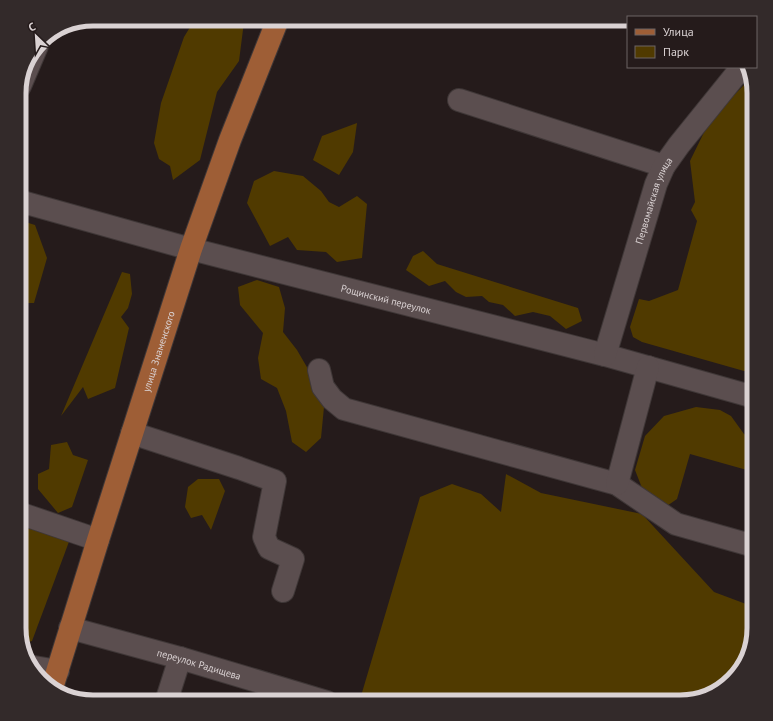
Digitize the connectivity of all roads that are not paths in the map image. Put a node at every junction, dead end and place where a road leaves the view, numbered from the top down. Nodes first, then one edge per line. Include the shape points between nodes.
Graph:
1 (275, 26) edge
2 (741, 68) edge
3 (459, 100) dead end
4 (664, 166) junction
5 (26, 203) edge
6 (191, 249) junction
7 (605, 355) junction
8 (648, 368) junction
9 (319, 370) dead end
10 (747, 395) edge
11 (132, 433) junction
12 (617, 484) junction
13 (26, 515) edge
14 (98, 540) junction
15 (747, 544) edge
16 (283, 591) dead end
17 (70, 628) junction
18 (180, 658) junction
19 (44, 673) edge
20 (55, 679) edge
21 (168, 695) edge
22 (304, 695) edge

1 - 6 main road, улица Знаменского via 230,140
2 - 4 street, Первомайская улица
3 - 4 street
4 - 7 street, Первомайская улица via 656,184
5 - 6 street, Рощинский переулок
6 - 7 street, Рощинский переулок
6 - 11 main road, улица Знаменского
7 - 8 street, Рощинский переулок
8 - 10 street, Рощинский переулок
8 - 12 street
9 - 12 street via 323,387 332,399 344,408
11 - 14 main road, улица Знаменского
11 - 16 street via 275,481 264,537 269,548 293,559
12 - 15 street via 676,524
13 - 14 street
14 - 17 main road, улица Знаменского
17 - 18 street, переулок Радищева
17 - 20 main road, улица Знаменского
18 - 21 street
18 - 22 street, переулок Радищева
19 - 20 street

